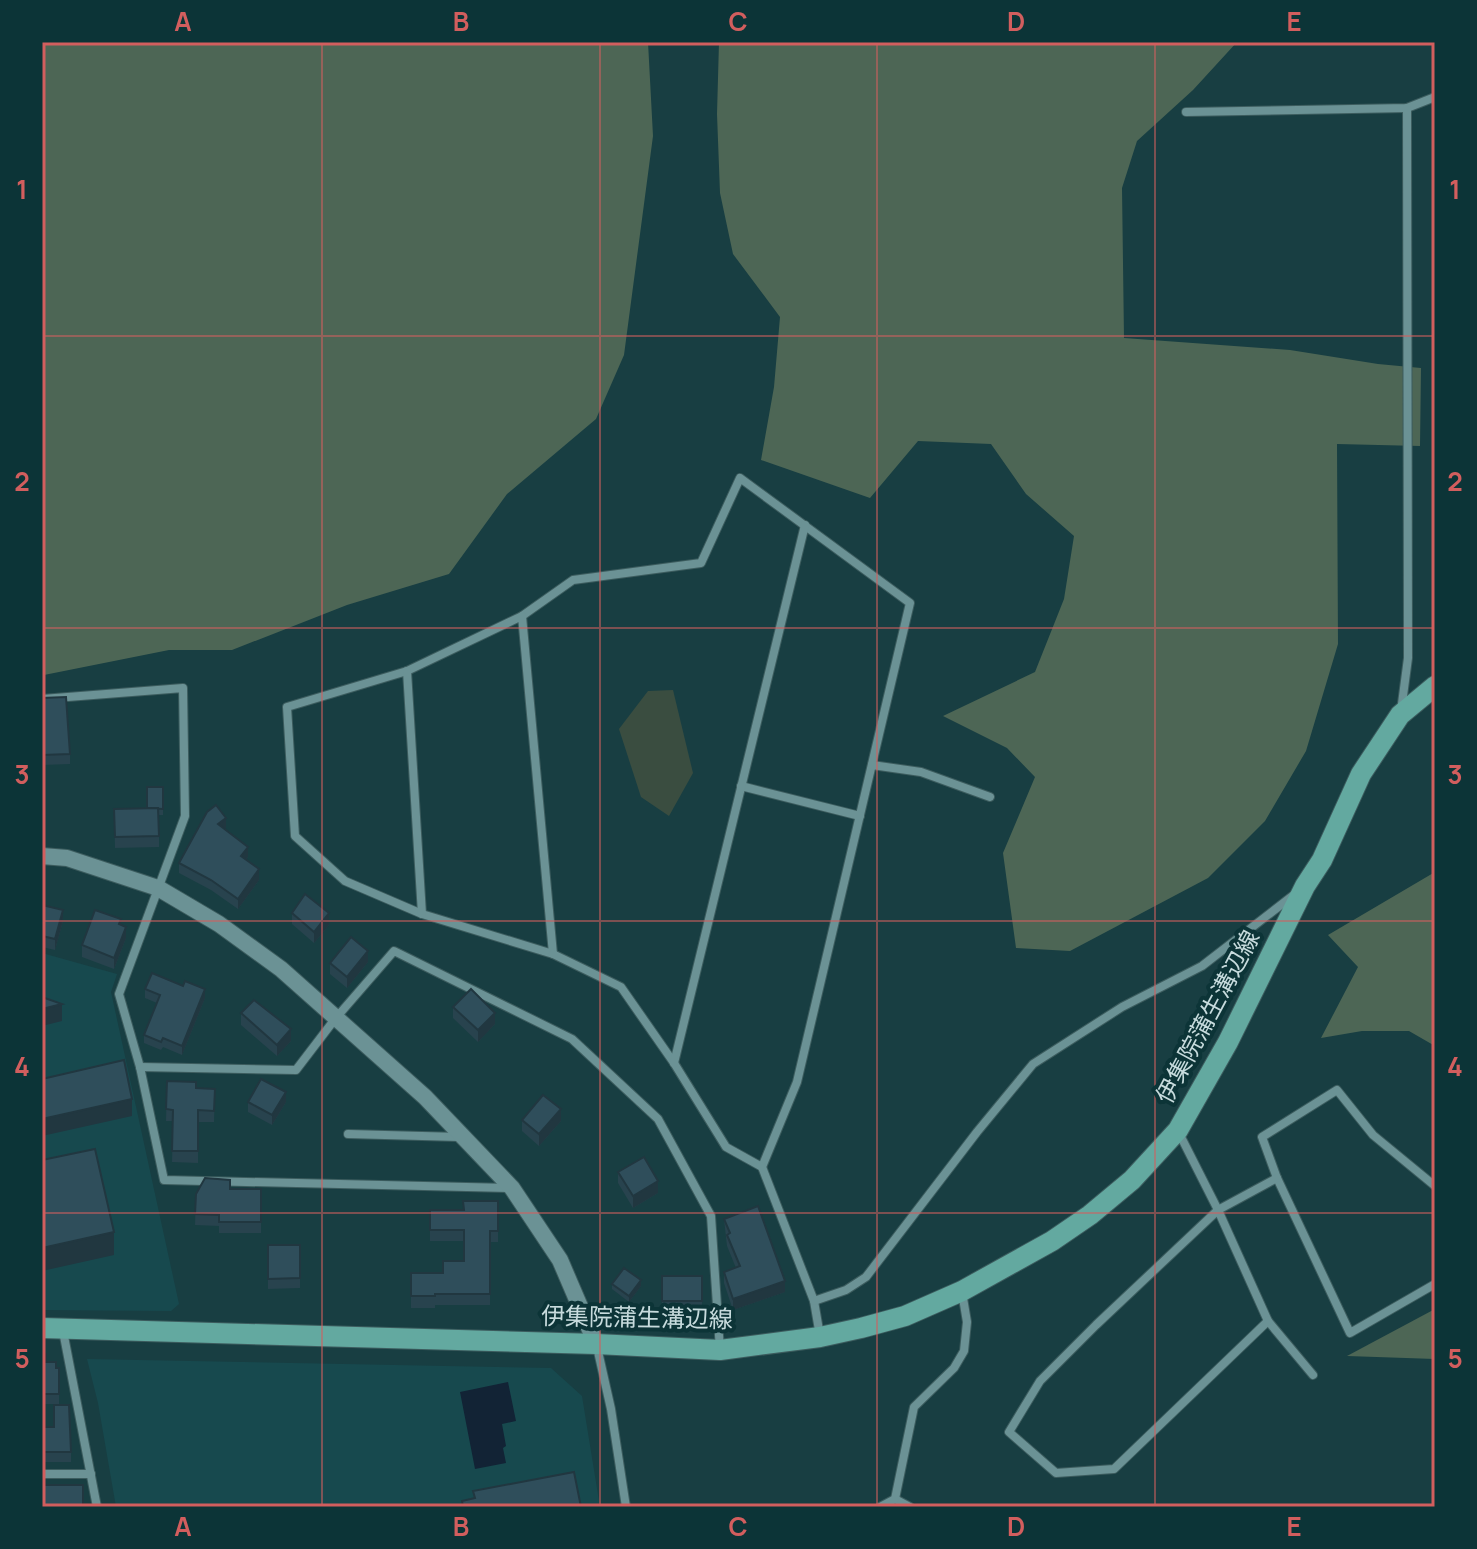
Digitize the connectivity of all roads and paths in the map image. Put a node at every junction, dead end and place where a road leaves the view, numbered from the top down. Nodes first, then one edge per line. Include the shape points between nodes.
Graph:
1 (1435, 97) edge
2 (1407, 108) junction
3 (1186, 112) dead end
4 (805, 525) junction
5 (522, 616) junction
6 (407, 671) junction
7 (1435, 686) edge
8 (42, 699) edge
9 (1400, 715) junction
10 (872, 765) junction
11 (741, 786) junction
12 (990, 797) dead end
13 (860, 816) junction
14 (42, 856) edge
15 (1305, 886) junction
16 (158, 888) junction
17 (422, 914) junction
18 (553, 954) junction
19 (335, 1019) junction
20 (674, 1063) junction
21 (140, 1067) junction
22 (1178, 1130) junction
23 (348, 1134) dead end
24 (464, 1137) junction
25 (762, 1167) junction
26 (1277, 1178) junction
27 (1435, 1186) edge
28 (512, 1188) junction
29 (1218, 1210) junction
30 (1435, 1284) edge
31 (962, 1291) junction
32 (814, 1301) junction
33 (1268, 1321) junction
34 (42, 1328) edge
35 (63, 1329) junction
36 (820, 1337) junction
37 (596, 1344) junction
38 (720, 1350) junction
39 (1313, 1375) dead end
40 (42, 1474) edge
41 (91, 1474) junction
42 (895, 1499) junction
43 (97, 1507) edge
44 (626, 1507) edge
45 (880, 1507) edge
46 (910, 1507) edge

1 - 2 street
2 - 3 street
2 - 9 street via 1408,658
4 - 5 street via 740,478 701,563 573,580
4 - 10 street via 910,603
4 - 11 street
5 - 6 street
5 - 18 street
6 - 17 street
6 - 17 street via 287,707 295,836 345,881
7 - 9 main road, 伊集院蒲生溝辺線
8 - 16 street via 183,688 185,816
9 - 15 main road, 伊集院蒲生溝辺線 via 1361,774
10 - 12 street via 921,772
10 - 13 street
11 - 13 street
11 - 20 street
13 - 25 street via 797,1082
14 - 16 street via 67,858
15 - 22 main road, 伊集院蒲生溝辺線
15 - 32 street via 1202,966 1122,1007 1033,1064 866,1277
16 - 19 street via 281,969
16 - 21 street via 119,994
17 - 18 street
18 - 20 street via 621,987
19 - 21 street via 296,1070
19 - 24 street
19 - 38 street via 394,951 572,1039 658,1119 711,1216
20 - 25 street via 726,1147
21 - 28 street via 164,1180
22 - 29 street
22 - 31 main road, 伊集院蒲生溝辺線 via 1132,1180 1090,1215
23 - 24 street
24 - 28 street
25 - 32 street
26 - 27 street via 1262,1137 1337,1090 1373,1135
26 - 29 street
26 - 30 street via 1350,1333
28 - 37 street via 560,1260
29 - 33 street
29 - 33 street via 1040,1381 1009,1432 1056,1473 1114,1469
31 - 36 main road, 伊集院蒲生溝辺線 via 905,1316
31 - 42 street via 964,1351 914,1407
32 - 36 street
33 - 39 street
34 - 35 main road, 伊集院蒲生溝辺線
35 - 37 main road, 伊集院蒲生溝辺線
35 - 41 street
36 - 38 main road, 伊集院蒲生溝辺線
37 - 38 main road, 伊集院蒲生溝辺線
37 - 44 street
40 - 41 street
41 - 43 street
42 - 45 street
42 - 46 street

